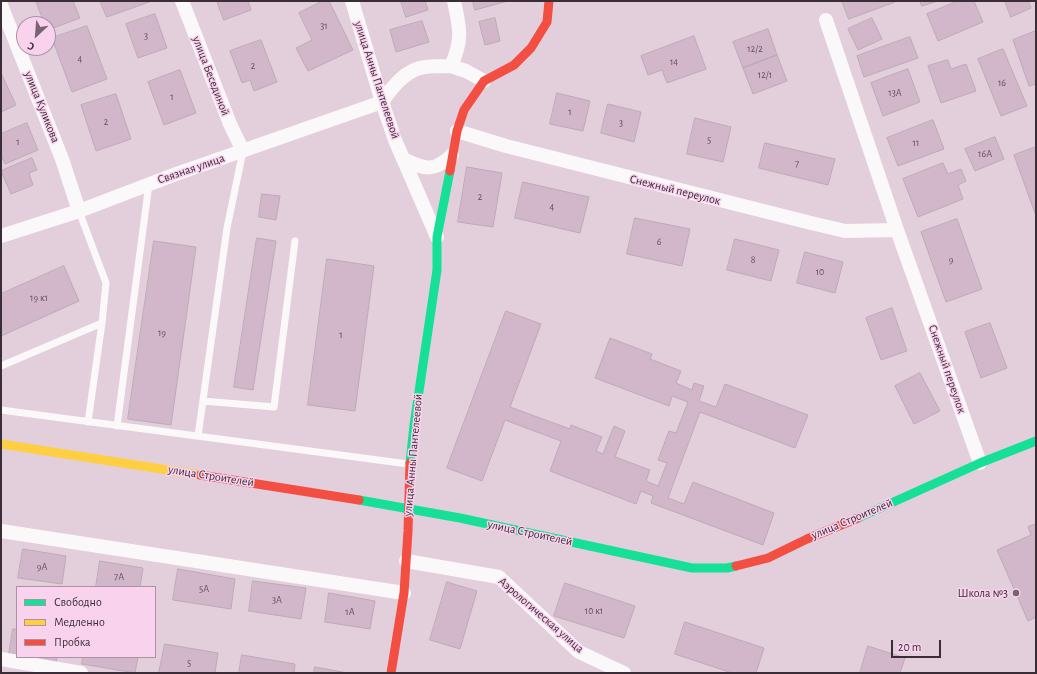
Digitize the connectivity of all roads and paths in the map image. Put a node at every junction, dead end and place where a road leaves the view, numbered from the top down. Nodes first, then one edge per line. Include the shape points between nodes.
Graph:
1 (182, 1) edge
2 (352, 1) edge
3 (454, 1) edge
4 (549, 1) edge
5 (1, 5) edge
6 (826, 20) dead end
7 (451, 66) junction
8 (484, 81) junction
9 (382, 102) junction
10 (457, 131) junction
11 (243, 151) junction
12 (452, 155) junction
13 (403, 159) junction
14 (149, 183) junction
15 (79, 211) junction
16 (897, 230) junction
17 (1, 236) edge
18 (437, 237) junction
19 (295, 241) dead end
20 (102, 323) junction
21 (1, 366) edge
22 (203, 401) junction
23 (1, 410) edge
24 (88, 422) junction
25 (117, 426) junction
26 (198, 436) junction
27 (1036, 441) edge
28 (1, 444) edge
29 (980, 463) junction
30 (410, 465) junction
31 (408, 508) junction
32 (1, 530) edge
33 (406, 560) junction
34 (404, 593) junction
35 (1, 659) edge
36 (81, 673) edge
37 (391, 673) edge
38 (624, 673) edge

1 - 11 street, улица Бесединой
2 - 9 street, улица Анны Пантелеевой
3 - 7 street via 460,26 458,50
4 - 8 street via 547,22 531,48 514,65
5 - 15 street, улица Куликова via 62,159
6 - 16 street, Снежный переулок
7 - 8 street
7 - 9 street via 424,67 404,76 390,89
8 - 10 street, улица Анны Пантелеевой via 464,110
9 - 11 street, Связная улица
9 - 13 street, улица Анны Пантелеевой
10 - 12 street, улица Анны Пантелеевой
10 - 16 street, Снежный переулок via 520,150 845,231
11 - 14 street, Связная улица
11 - 22 lane via 227,228
12 - 13 street via 434,167 417,165
12 - 18 street, улица Анны Пантелеевой
13 - 18 street, улица Анны Пантелеевой
14 - 15 street, Связная улица
14 - 25 lane
15 - 17 street, Связная улица
15 - 20 lane via 106,283
16 - 29 street, Снежный переулок
18 - 30 street, улица Анны Пантелеевой via 437,270
19 - 22 lane via 274,407
20 - 21 lane
20 - 24 lane
22 - 26 lane
23 - 24 lane
24 - 25 lane
25 - 26 lane
26 - 30 lane
27 - 29 street, улица Строителей
28 - 31 street, улица Строителей
29 - 31 street, улица Строителей via 768,558 727,568 692,568
30 - 31 street, улица Анны Пантелеевой
31 - 33 street, улица Анны Пантелеевой
32 - 34 street
33 - 34 street, улица Анны Пантелеевой
33 - 38 street, Аэрологическая улица via 498,577 580,652
34 - 37 street, улица Анны Пантелеевой
35 - 36 street

